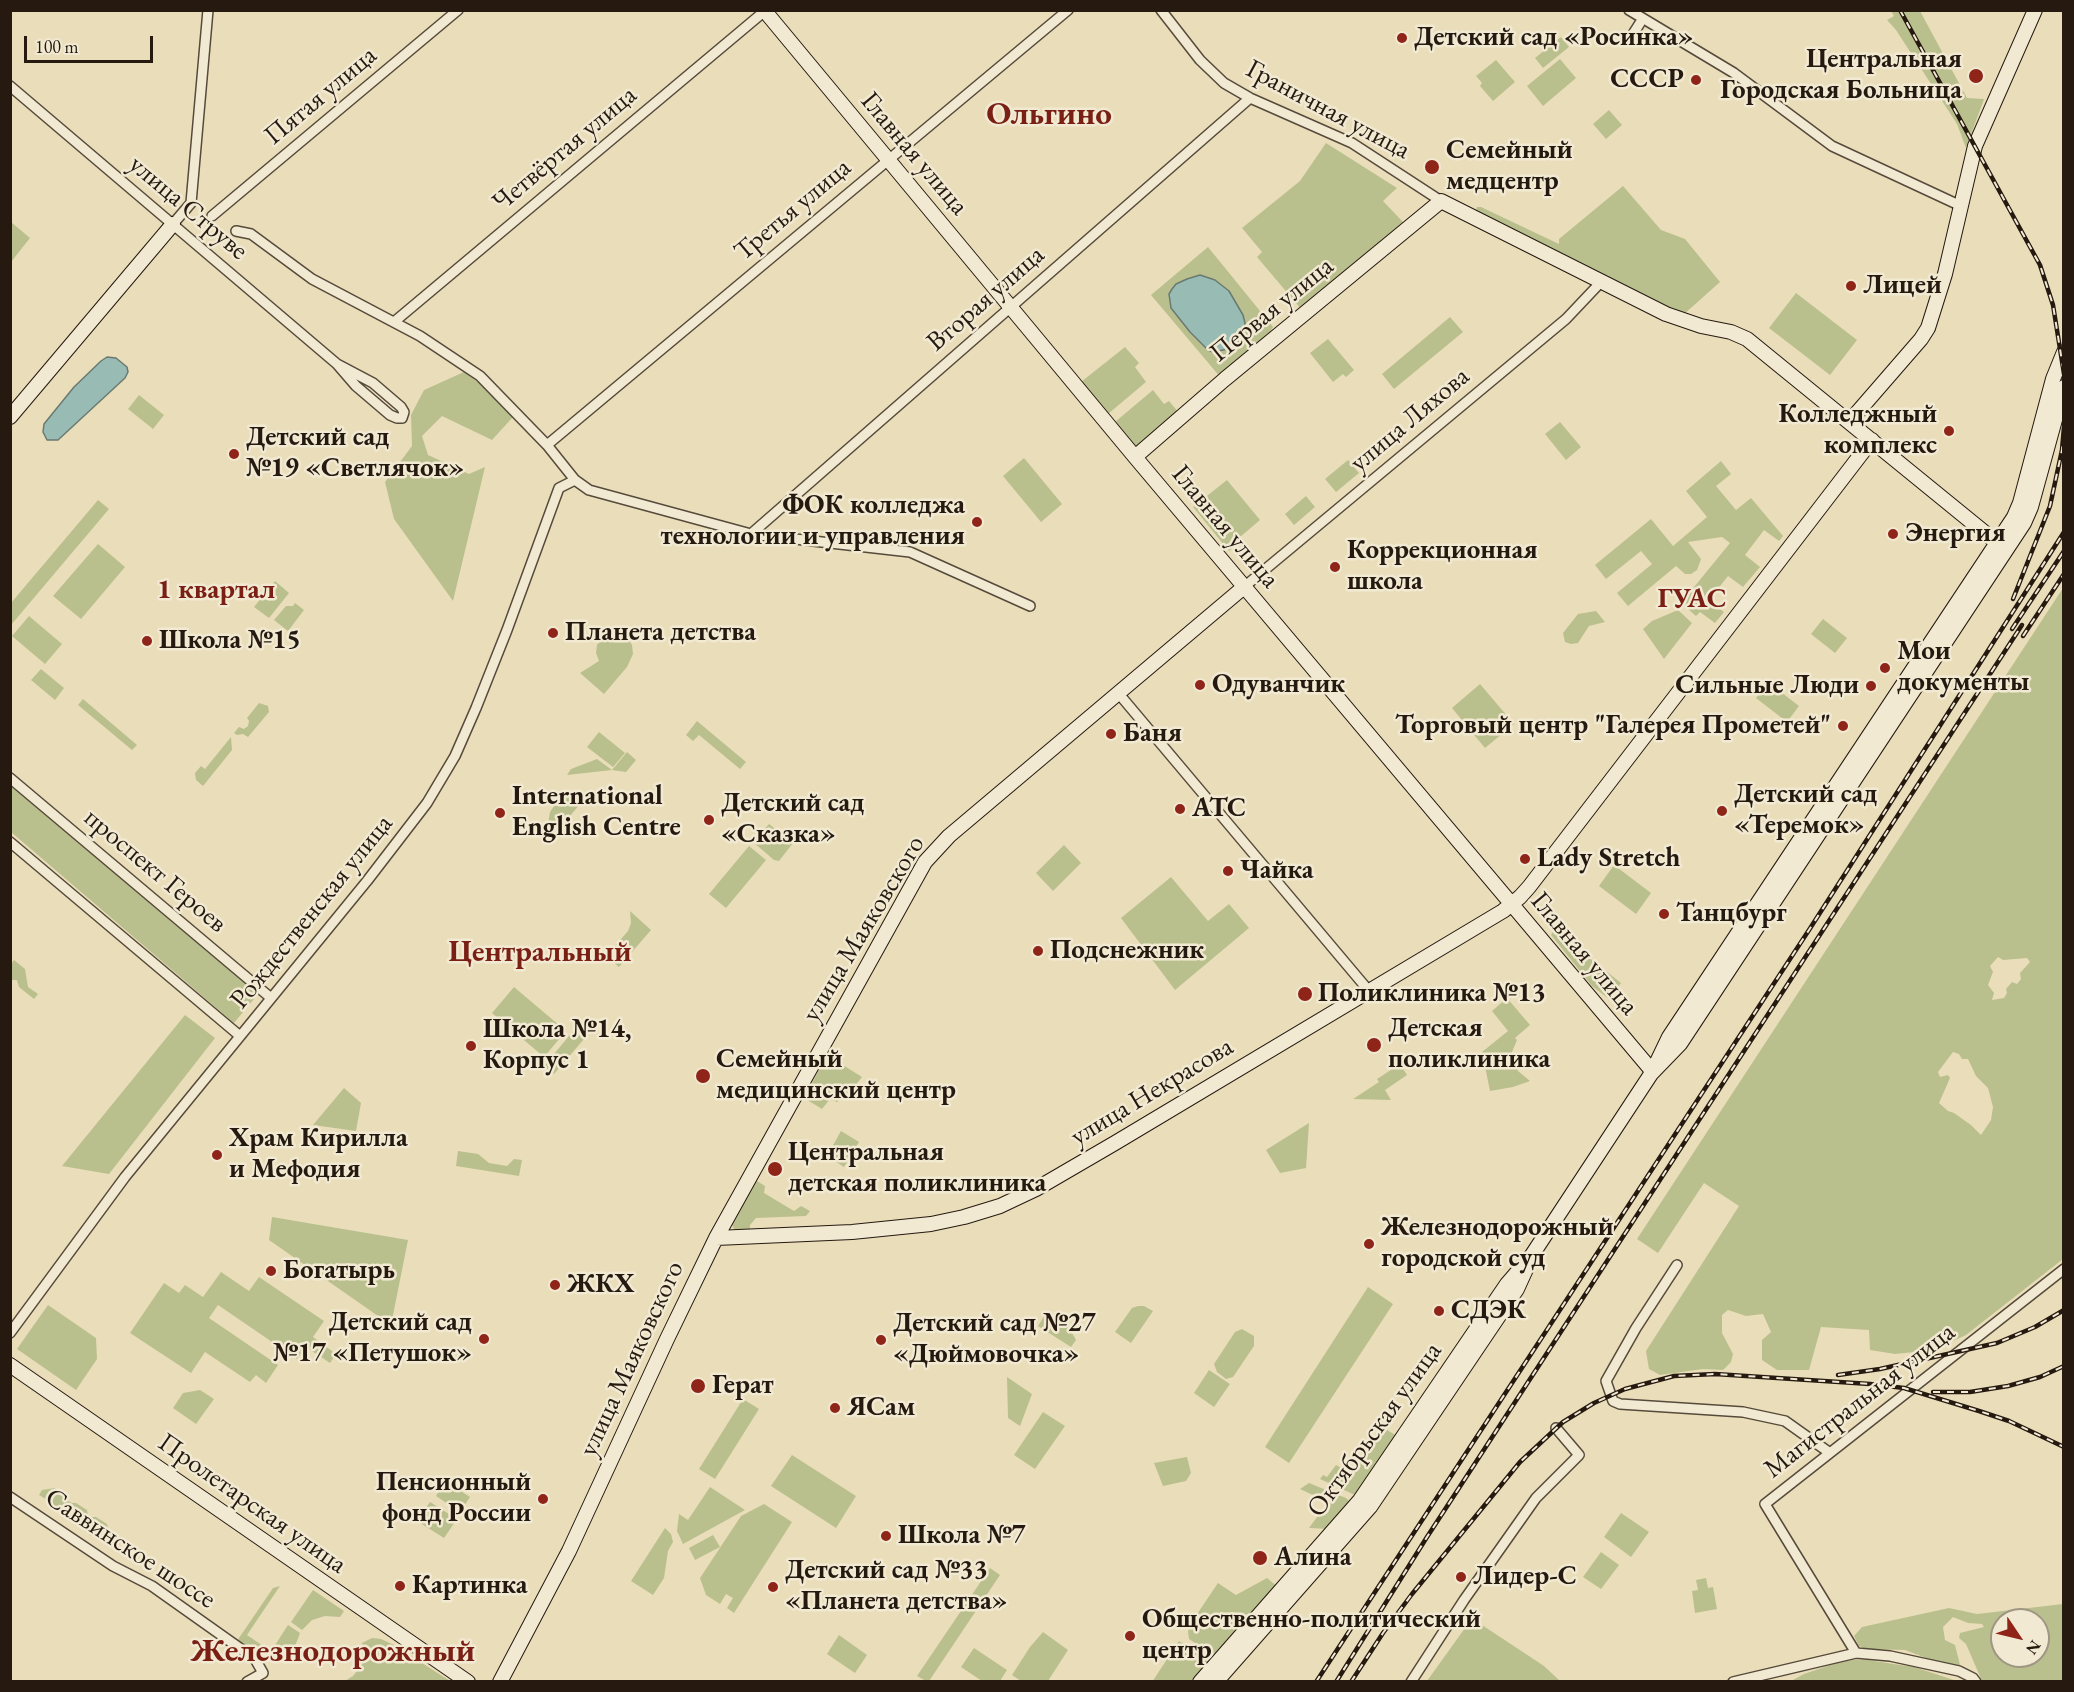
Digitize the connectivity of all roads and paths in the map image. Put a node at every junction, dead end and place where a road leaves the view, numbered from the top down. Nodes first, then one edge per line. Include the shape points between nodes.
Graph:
1 (208, 10) edge
2 (458, 10) edge
3 (1068, 10) edge
4 (1161, 10) edge
5 (1629, 10) edge
6 (2035, 10) edge
7 (765, 11) edge
8 (1640, 23) dead end
9 (1633, 34) dead end
10 (10, 86) edge
11 (1250, 98) junction
12 (888, 160) junction
13 (1441, 201) junction
14 (1960, 206) junction
15 (212, 216) dead end
16 (173, 224) junction
17 (236, 231) dead end
18 (1601, 282) junction
19 (1011, 307) junction
20 (394, 322) junction
21 (2064, 352) edge
22 (337, 364) junction
23 (2064, 387) edge
24 (10, 417) edge
25 (1849, 422) junction
26 (1872, 440) junction
27 (547, 445) junction
28 (1135, 457) junction
29 (575, 480) junction
30 (751, 534) junction
31 (2001, 547) junction
32 (1245, 587) junction
33 (1030, 606) dead end
34 (1119, 694) junction
35 (10, 778) edge
36 (10, 842) edge
37 (1511, 905) junction
38 (1369, 991) junction
39 (271, 998) junction
40 (240, 1036) junction
41 (1653, 1072) junction
42 (716, 1238) junction
43 (1532, 1255) junction
44 (1677, 1265) dead end
45 (2064, 1269) edge
46 (10, 1333) edge
47 (10, 1365) edge
48 (1556, 1428) dead end
49 (1830, 1452) junction
50 (10, 1497) edge
51 (1857, 1653) junction
52 (247, 1682) edge
53 (468, 1682) edge
54 (500, 1682) edge
55 (1200, 1682) edge
56 (1216, 1682) edge
57 (1411, 1682) edge
58 (1733, 1682) edge
59 (1976, 1682) edge

1 - 16 street via 191,202
2 - 15 street, Пятая улица
3 - 12 street, Третья улица
4 - 11 street, Граничная улица via 1208,69
5 - 14 street via 1734,73 1833,147
6 - 14 street via 1975,146
7 - 12 street, Главная улица
7 - 20 street, Четвёртая улица
8 - 9 street
10 - 16 street, улица Струве
11 - 13 street, Граничная улица via 1352,143
11 - 19 street, Вторая улица
12 - 19 street, Главная улица
12 - 27 street, Третья улица
13 - 18 street, Граничная улица
13 - 28 street, Первая улица
14 - 25 street via 1928,328
16 - 22 street, улица Струве
16 - 24 street
17 - 20 street via 251,234 312,279
18 - 25 street, Граничная улица via 1684,321 1739,334
18 - 32 street, улица Ляхова via 1566,319
19 - 28 street, Главная улица
19 - 30 street, Вторая улица
20 - 27 street via 485,380
21 - 31 street via 2053,379 2020,503
22 - 22 street, улица Струве via 390,415 402,418 403,409 383,392
23 - 31 street via 2031,507 2024,523
25 - 26 street, Граничная улица
26 - 31 street, Граничная улица
26 - 37 street, улица Некрасова via 1529,887
27 - 29 street
28 - 32 street, Главная улица
29 - 30 street via 589,490
29 - 39 street, Рождественская улица via 559,488 504,638 454,756 416,818
30 - 33 street via 910,552
31 - 41 street, Октябрьская улица via 1669,1036
32 - 34 street, улица Маяковского
32 - 37 street, Главная улица
34 - 38 street
34 - 42 street, улица Маяковского via 931,854
35 - 39 street, проспект Героев
36 - 40 street
37 - 38 street, улица Некрасова
37 - 41 street, Главная улица
38 - 42 street, улица Некрасова via 1115,1143 1000,1206 932,1224
39 - 40 street, Рождественская улица
40 - 46 street, Рождественская улица via 120,1183
41 - 43 street, Октябрьская улица
42 - 54 street, улица Маяковского via 569,1551
43 - 55 street, Октябрьская улица via 1507,1284 1360,1500
43 - 56 street, Октябрьская улица via 1517,1289 1370,1507
44 - 49 street via 1606,1381 1613,1401 1743,1412 1785,1421
45 - 49 street, Магистральная улица
47 - 53 street, Пролетарская улица
48 - 57 street via 1579,1455 1536,1498
49 - 51 street, Магистральная улица via 1765,1504
50 - 52 street, Саввинское шоссе via 113,1566 152,1586 255,1659 263,1673
51 - 58 street
51 - 59 street via 1959,1671

